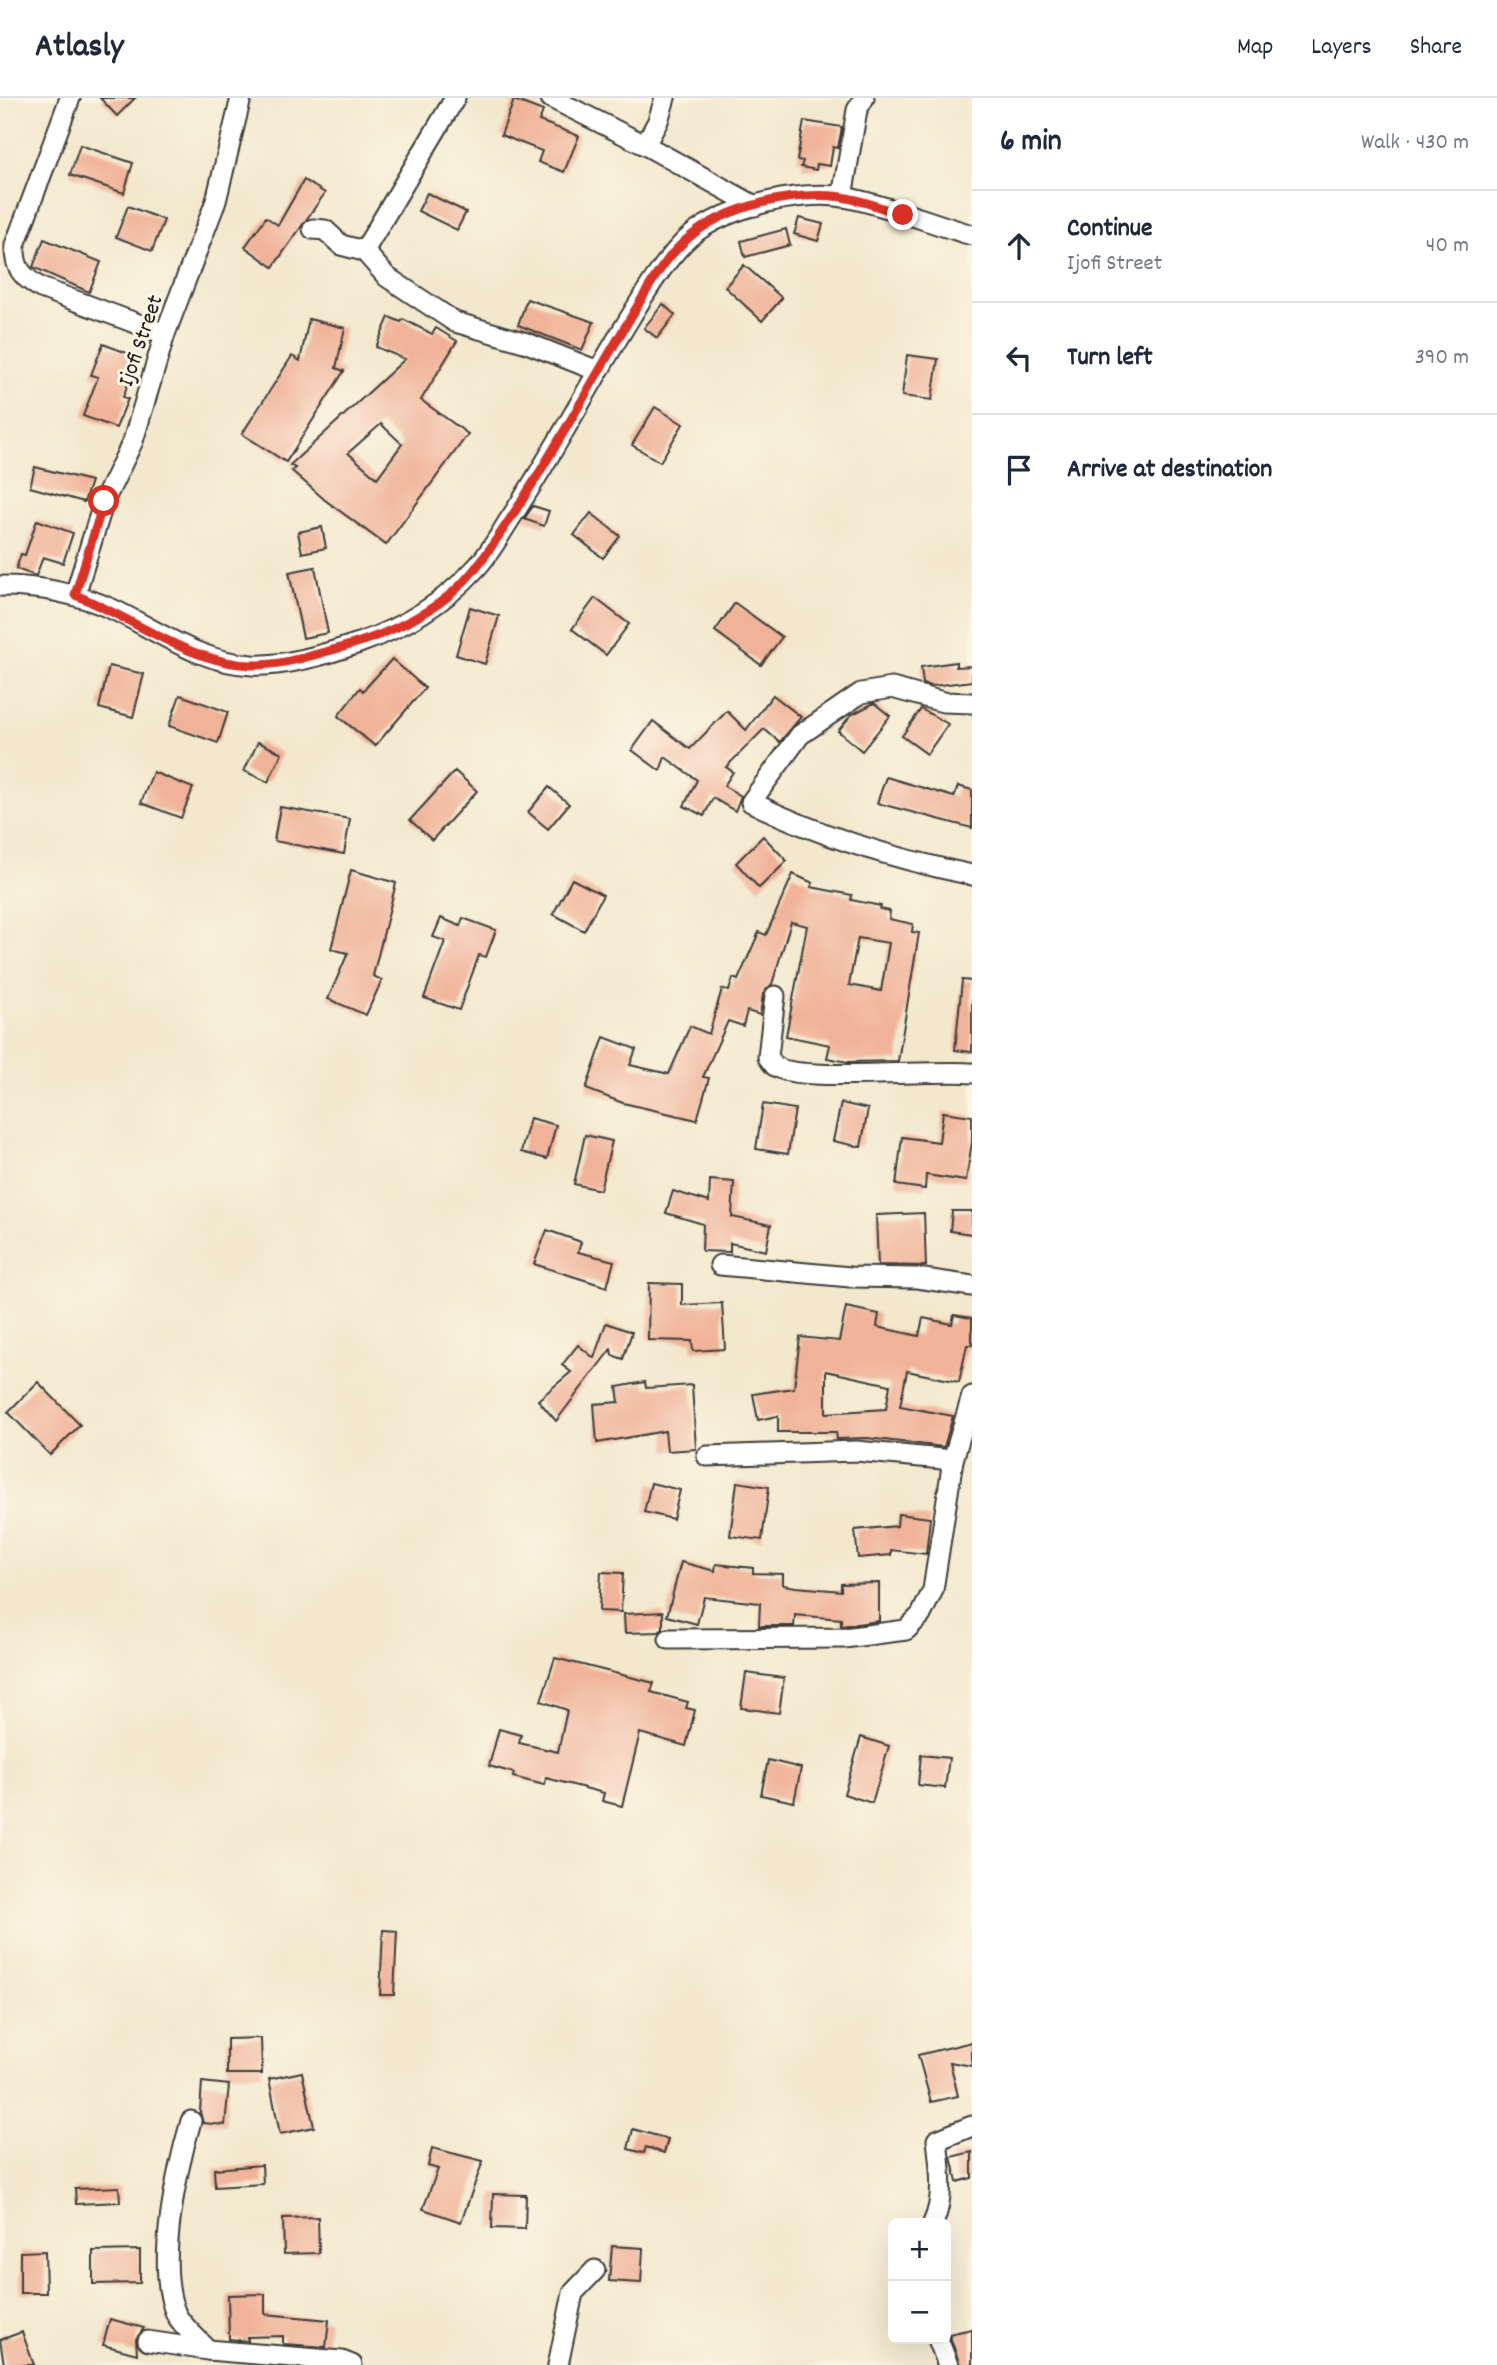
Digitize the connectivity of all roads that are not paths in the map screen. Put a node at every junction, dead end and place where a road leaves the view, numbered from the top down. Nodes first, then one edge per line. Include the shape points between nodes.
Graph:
1 (70, 98) edge
2 (241, 98) edge
3 (455, 98) edge
4 (551, 98) edge
5 (665, 98) edge
6 (864, 98) edge
7 (645, 145) junction
8 (842, 197) junction
9 (755, 205) junction
10 (313, 229) dead end
11 (972, 235) edge
12 (365, 251) junction
13 (165, 334) junction
14 (598, 370) junction
15 (0, 586) edge
16 (75, 595) junction
17 (972, 703) edge
18 (972, 875) edge
19 (775, 996) dead end
20 (972, 1073) edge
21 (720, 1265) dead end
22 (972, 1286) edge
23 (972, 1396) edge
24 (707, 1456) dead end
25 (953, 1460) junction
26 (669, 1639) dead end
27 (191, 2121) dead end
28 (972, 2126) edge
29 (936, 2218) edge
30 (595, 2270) dead end
31 (148, 2342) dead end
32 (940, 2344) edge
33 (208, 2350) junction
34 (352, 2365) edge
35 (558, 2365) edge
36 (948, 2365) edge

1 - 13 street via 15,245 14,261 23,278 41,288
2 - 13 street, Ijofi Street via 216,201
3 - 12 street
4 - 7 street
5 - 7 street
6 - 8 street
7 - 9 street
8 - 9 street
8 - 11 street
9 - 14 street via 719,218 686,240 656,275
10 - 12 street via 325,230 341,245
12 - 14 street via 387,277 455,322 527,342
13 - 16 street, Ijofi Street via 133,441 104,501
14 - 16 street via 529,491 478,566 449,595 404,623 358,643 252,665 179,646
15 - 16 street
17 - 18 street via 943,702 892,688 860,693 800,735 751,802 796,824 908,862
19 - 20 street via 768,1057 776,1067 899,1076
21 - 22 street
23 - 25 street
24 - 25 street via 856,1451
25 - 26 street via 933,1590 921,1615 906,1630 844,1637
27 - 33 street via 175,2175 168,2273 176,2315
28 - 29 street via 936,2140 940,2171
30 - 35 street via 573,2293
31 - 33 street
32 - 36 street
33 - 34 street

